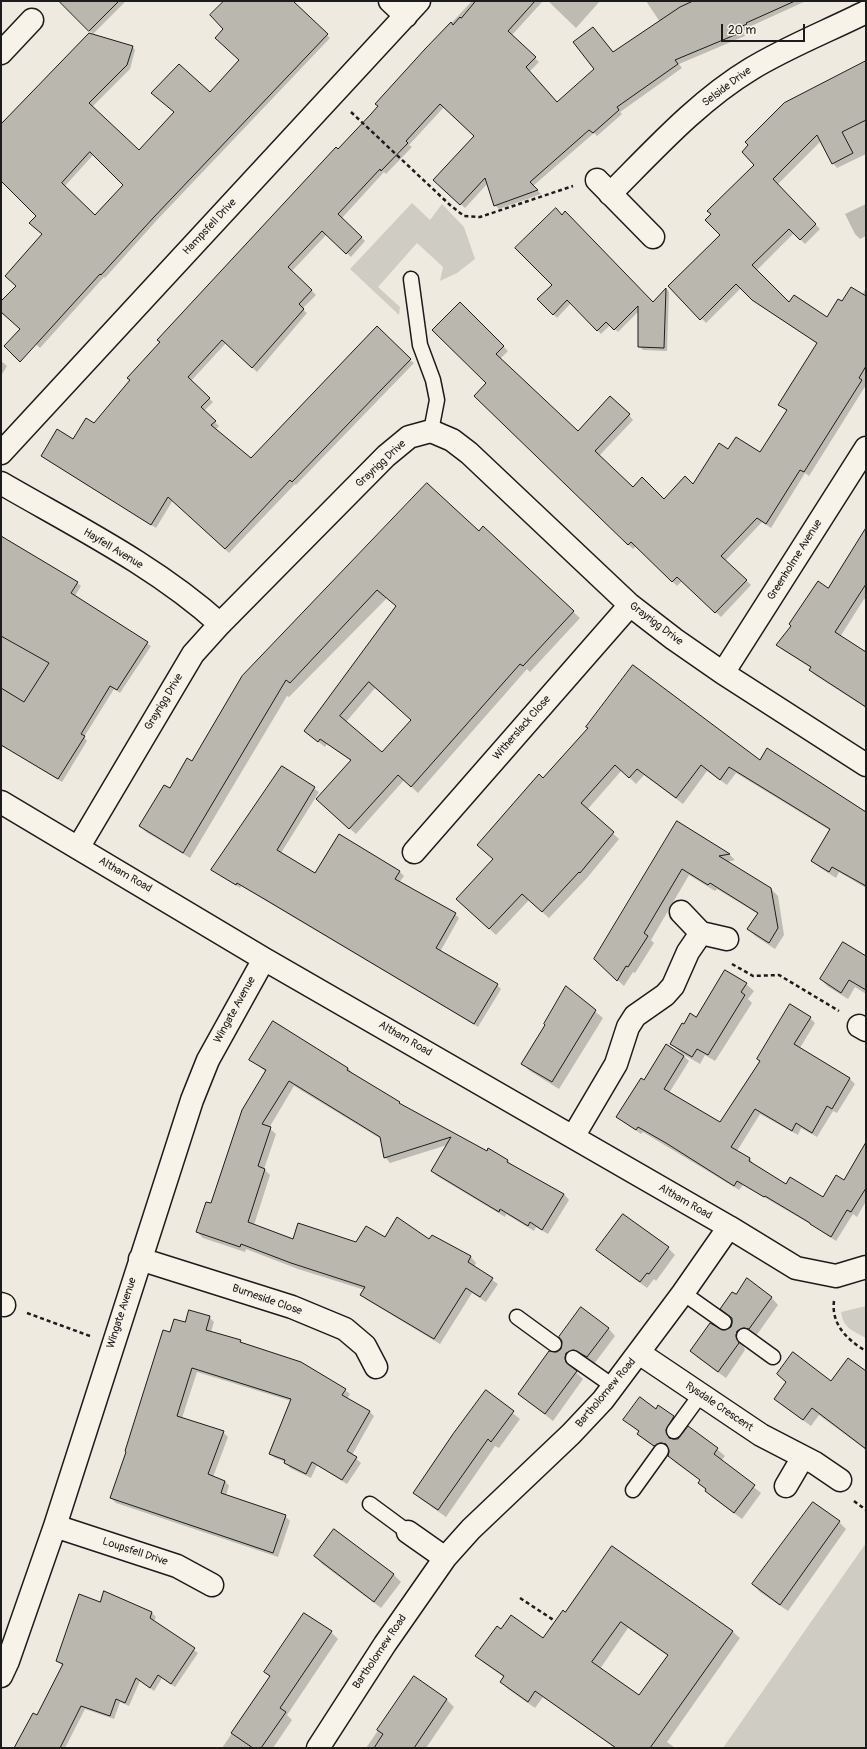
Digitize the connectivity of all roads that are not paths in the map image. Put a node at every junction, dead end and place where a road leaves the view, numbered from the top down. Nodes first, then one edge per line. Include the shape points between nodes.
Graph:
1 (405, 6) edge
2 (866, 12) edge
3 (32, 20) dead end
4 (5, 42) edge
5 (653, 237) dead end
6 (411, 279) dead end
7 (431, 431) junction
8 (866, 448) edge
9 (1, 453) edge
10 (1, 483) edge
11 (630, 605) junction
12 (220, 624) junction
13 (723, 673) junction
14 (866, 765) edge
15 (1, 802) edge
16 (78, 848) junction
17 (414, 852) dead end
18 (681, 912) dead end
19 (701, 933) junction
20 (726, 939) road end
21 (264, 959) junction
22 (573, 1137) junction
23 (729, 1227) junction
24 (140, 1259) junction
25 (866, 1267) edge
26 (683, 1292) junction
27 (517, 1317) dead end
28 (724, 1322) dead end
29 (744, 1336) dead end
30 (554, 1344) dead end
31 (639, 1353) junction
32 (773, 1357) dead end
33 (573, 1358) dead end
34 (376, 1367) dead end
35 (613, 1386) junction
36 (701, 1394) junction
37 (674, 1431) dead end
38 (661, 1451) dead end
39 (803, 1457) junction
40 (840, 1480) dead end
41 (786, 1486) dead end
42 (633, 1490) dead end
43 (370, 1504) dead end
44 (55, 1526) junction
45 (408, 1532) joint
46 (445, 1558) junction
47 (212, 1585) dead end
48 (1, 1676) edge
49 (318, 1748) edge

1 - 9 street, Hampsfell Drive via 331,95
2 - 5 street, Selside Drive via 770,58 732,82 670,135 596,186
3 - 4 street
6 - 7 lane via 420,345 433,380 437,400
7 - 11 street, Grayrigg Drive via 452,440 469,453
7 - 12 street, Grayrigg Drive via 409,437 386,456
8 - 13 street, Greenholme Avenue
10 - 12 street, Hayfell Avenue via 159,577
11 - 13 street, Grayrigg Drive
11 - 17 street, Witherslack Close
12 - 16 street, Grayrigg Drive via 193,654
13 - 14 street, Grayrigg Drive
15 - 16 street, Altham Road
16 - 21 street, Altham Road
18 - 19 street
19 - 20 street
19 - 22 street via 688,952 673,986 665,995 635,1016 628,1027 610,1076
21 - 22 street, Altham Road
21 - 24 street, Wingate Avenue via 208,1060 192,1100
22 - 23 street, Altham Road
23 - 25 street, Altham Road via 796,1268 836,1276
23 - 26 street, Bartholomew Road
24 - 34 street, Burneside Close via 292,1307 345,1329 365,1346
24 - 44 street, Wingate Avenue
26 - 28 lane
26 - 31 street, Bartholomew Road
27 - 30 lane
29 - 32 lane
31 - 35 street, Bartholomew Road
31 - 36 street, Rysdale Crescent
33 - 35 lane
35 - 46 street, Bartholomew Road via 571,1434 471,1529
36 - 37 lane
36 - 39 street, Rysdale Crescent via 761,1435
38 - 42 lane
39 - 40 street, Rysdale Crescent
39 - 41 street
43 - 45 lane
44 - 47 street, Loupsfell Drive via 177,1566
44 - 48 street, Wingate Avenue
45 - 46 street
46 - 49 street, Bartholomew Road via 384,1644

